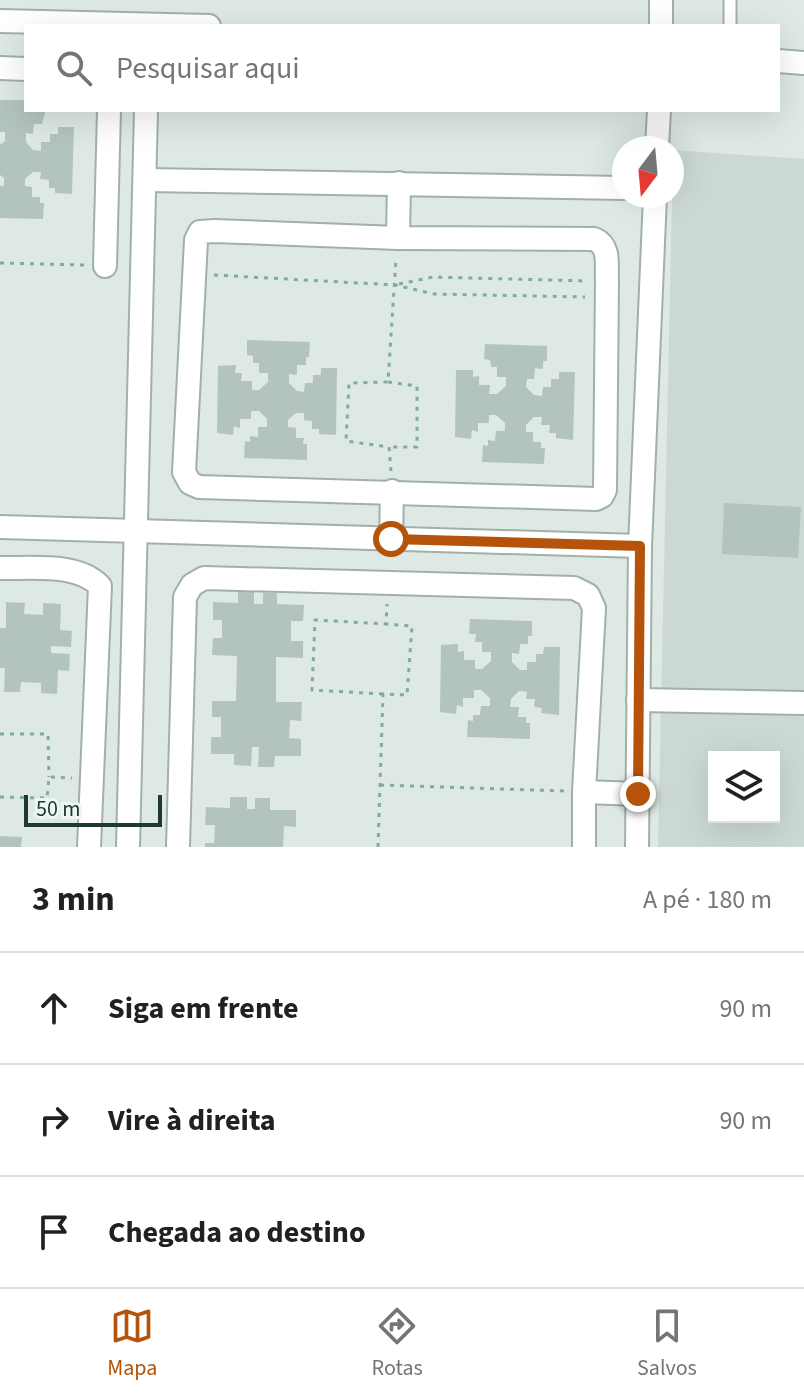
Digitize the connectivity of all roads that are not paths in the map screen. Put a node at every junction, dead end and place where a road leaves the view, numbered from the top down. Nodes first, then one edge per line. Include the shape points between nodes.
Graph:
1 (149, 0) edge
2 (661, 0) edge
3 (730, 0) edge
4 (0, 21) edge
5 (148, 24) edge
6 (661, 24) edge
7 (730, 24) edge
8 (780, 61) edge
9 (804, 63) edge
10 (0, 68) edge
11 (24, 69) edge
12 (109, 112) edge
13 (146, 112) edge
14 (659, 112) edge
15 (658, 136) edge
16 (145, 180) junction
17 (399, 183) junction
18 (612, 188) edge
19 (654, 208) edge
20 (398, 238) junction
21 (105, 266) road end
22 (392, 491) junction
23 (0, 527) edge
24 (137, 531) junction
25 (391, 539) junction
26 (640, 546) junction
27 (0, 568) edge
28 (638, 700) junction
29 (804, 703) edge
30 (584, 792) junction
31 (638, 794) junction
32 (89, 847) edge
33 (128, 847) edge
34 (178, 847) edge
35 (584, 847) edge
36 (637, 847) edge

1 - 5 street
2 - 6 street
3 - 7 lane
4 - 5 street
8 - 9 street
10 - 11 street
12 - 21 street
13 - 16 street
14 - 15 street
16 - 17 street
16 - 24 street
17 - 18 street
17 - 20 street
19 - 26 street
20 - 22 street via 200,232 184,472 199,487
20 - 22 street via 602,243 605,490 596,499
22 - 25 street
23 - 24 street
24 - 25 street
24 - 33 street
25 - 26 street
26 - 28 street
27 - 32 street via 75,571 100,586
28 - 29 street
28 - 31 street
30 - 31 street
30 - 34 street via 594,608 588,595 574,588 204,578 185,597
30 - 35 street
31 - 36 street

